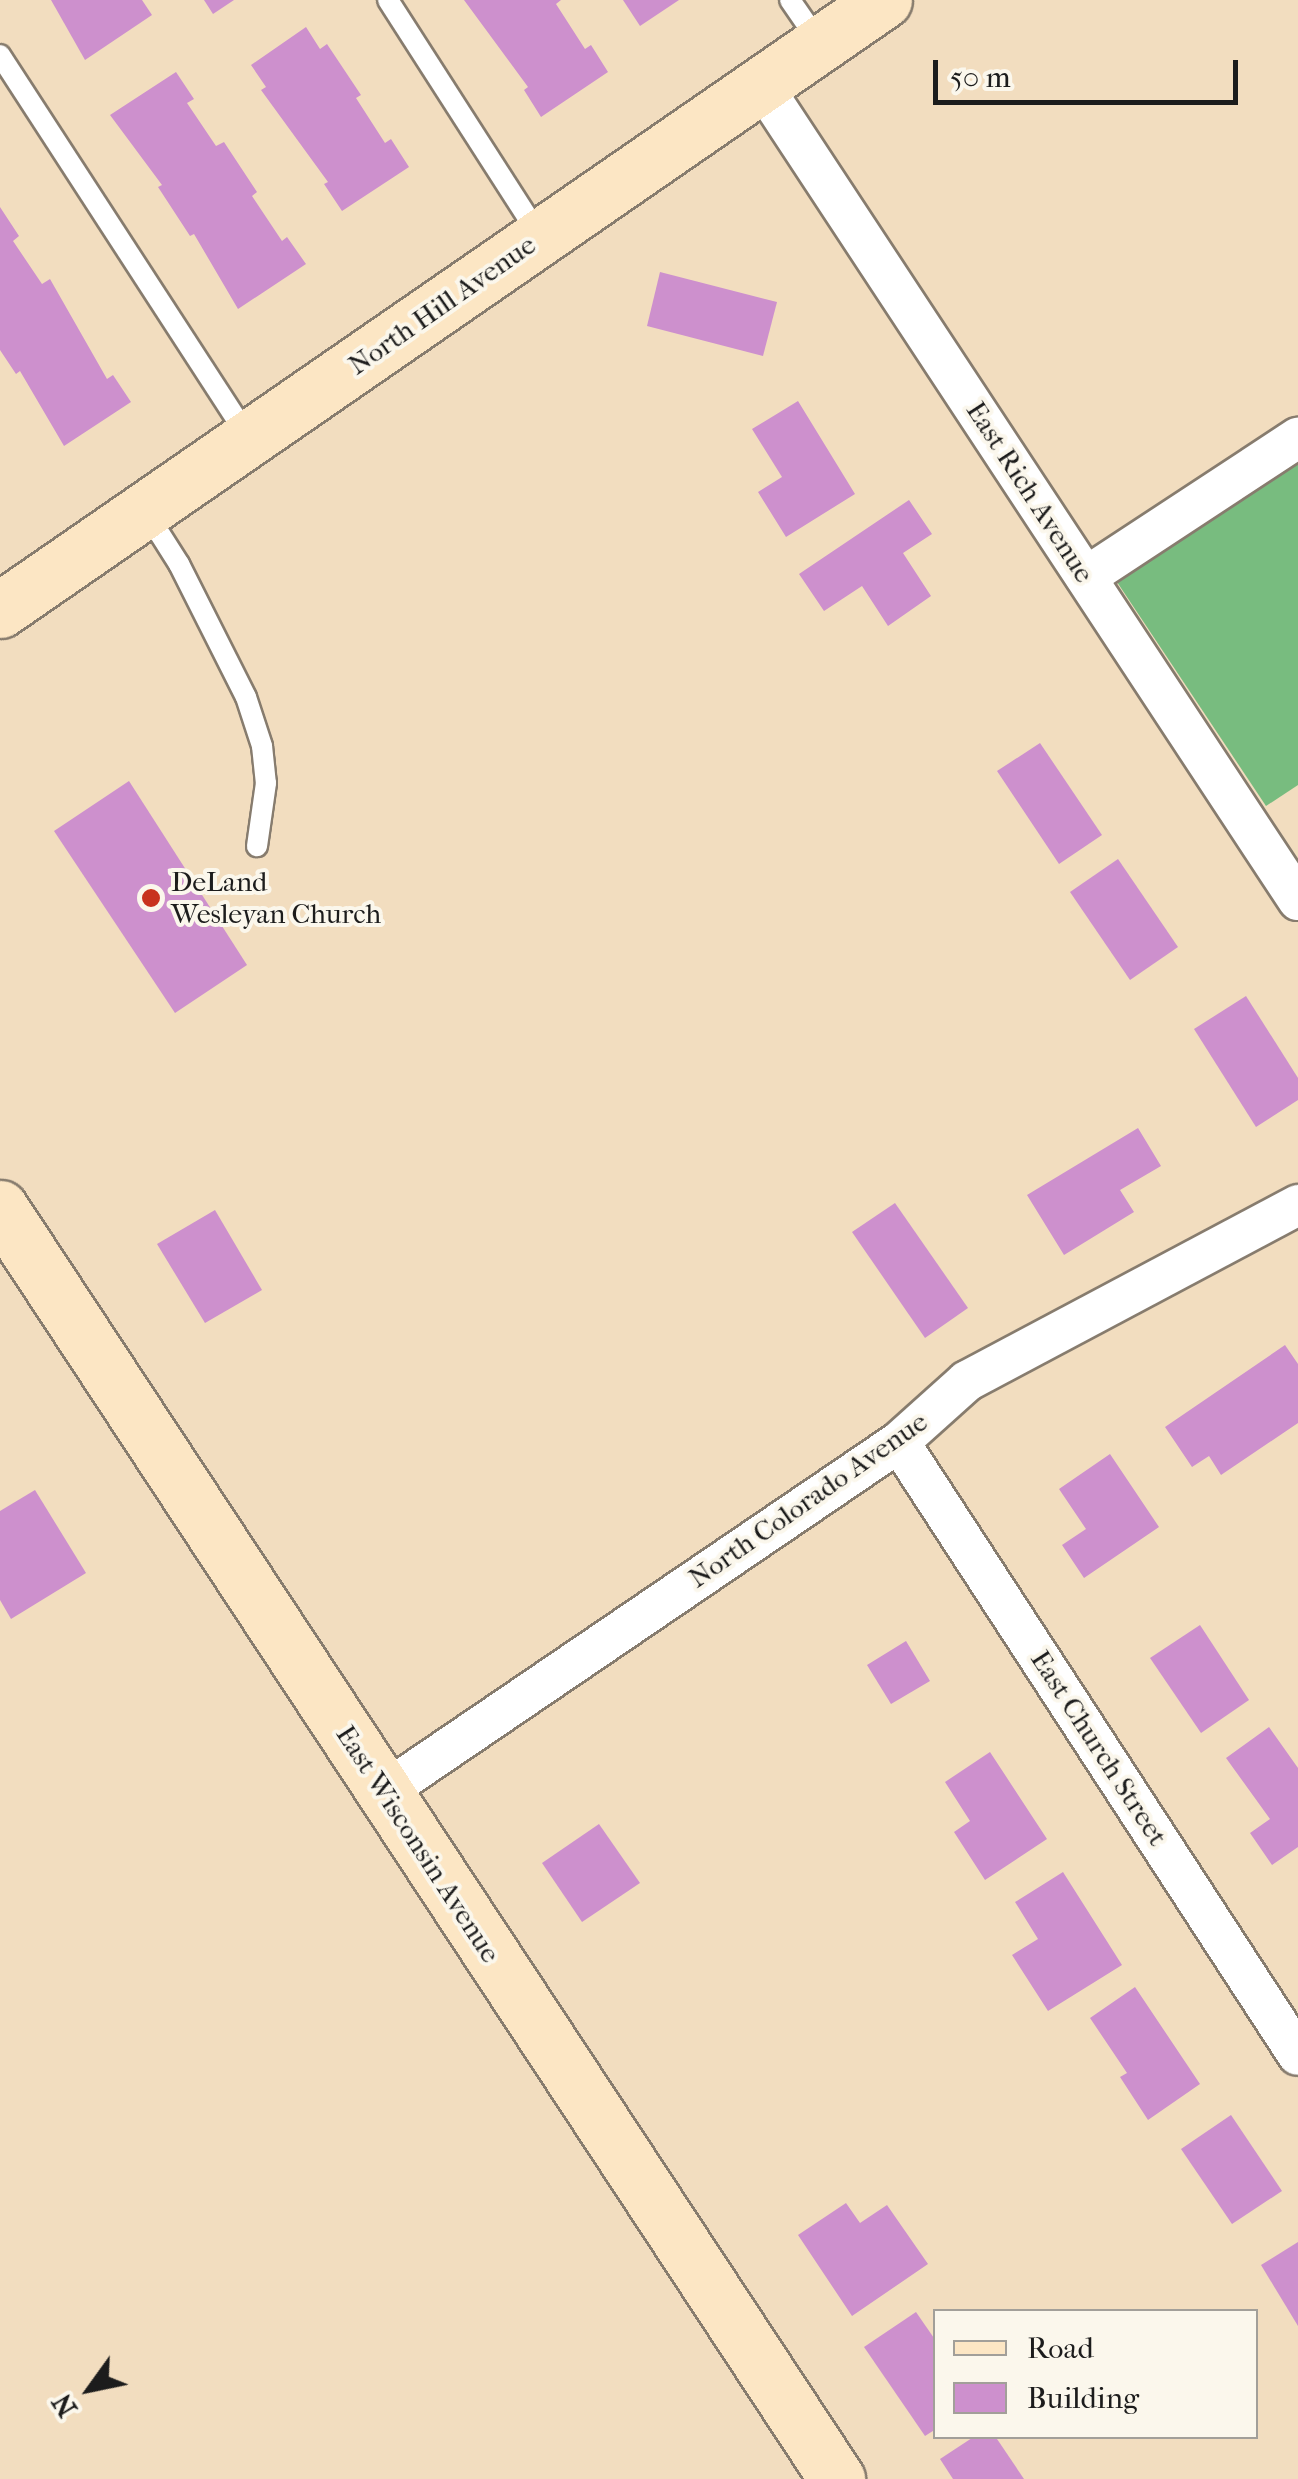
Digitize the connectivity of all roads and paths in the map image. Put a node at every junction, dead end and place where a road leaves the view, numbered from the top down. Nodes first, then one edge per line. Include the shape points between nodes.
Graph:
1 (388, 0) edge
2 (884, 0) edge
3 (805, 22) edge
4 (0, 54) edge
5 (760, 84) junction
6 (540, 236) junction
7 (1298, 438) edge
8 (250, 439) junction
9 (144, 511) junction
10 (1086, 577) junction
11 (0, 610) edge
12 (256, 846) dead end
13 (1298, 900) edge
14 (1298, 1205) edge
15 (0, 1208) edge
16 (899, 1442) junction
17 (384, 1792) junction
18 (1298, 2055) edge
19 (837, 2479) edge

1 - 6 lane
2 - 3 street, North Hill Avenue
3 - 5 street, North Hill Avenue
4 - 8 lane
5 - 6 street, North Hill Avenue
5 - 10 street, East Rich Avenue
6 - 8 street, North Hill Avenue
7 - 10 street
8 - 9 street, North Hill Avenue
9 - 11 street, North Hill Avenue
9 - 12 lane via 179,564 246,697 266,783
10 - 13 street, East Rich Avenue
14 - 16 street, North Colorado Avenue via 967,1382
15 - 17 street, East Wisconsin Avenue
16 - 17 street, North Colorado Avenue
16 - 18 street, East Church Street
17 - 19 street, East Wisconsin Avenue

